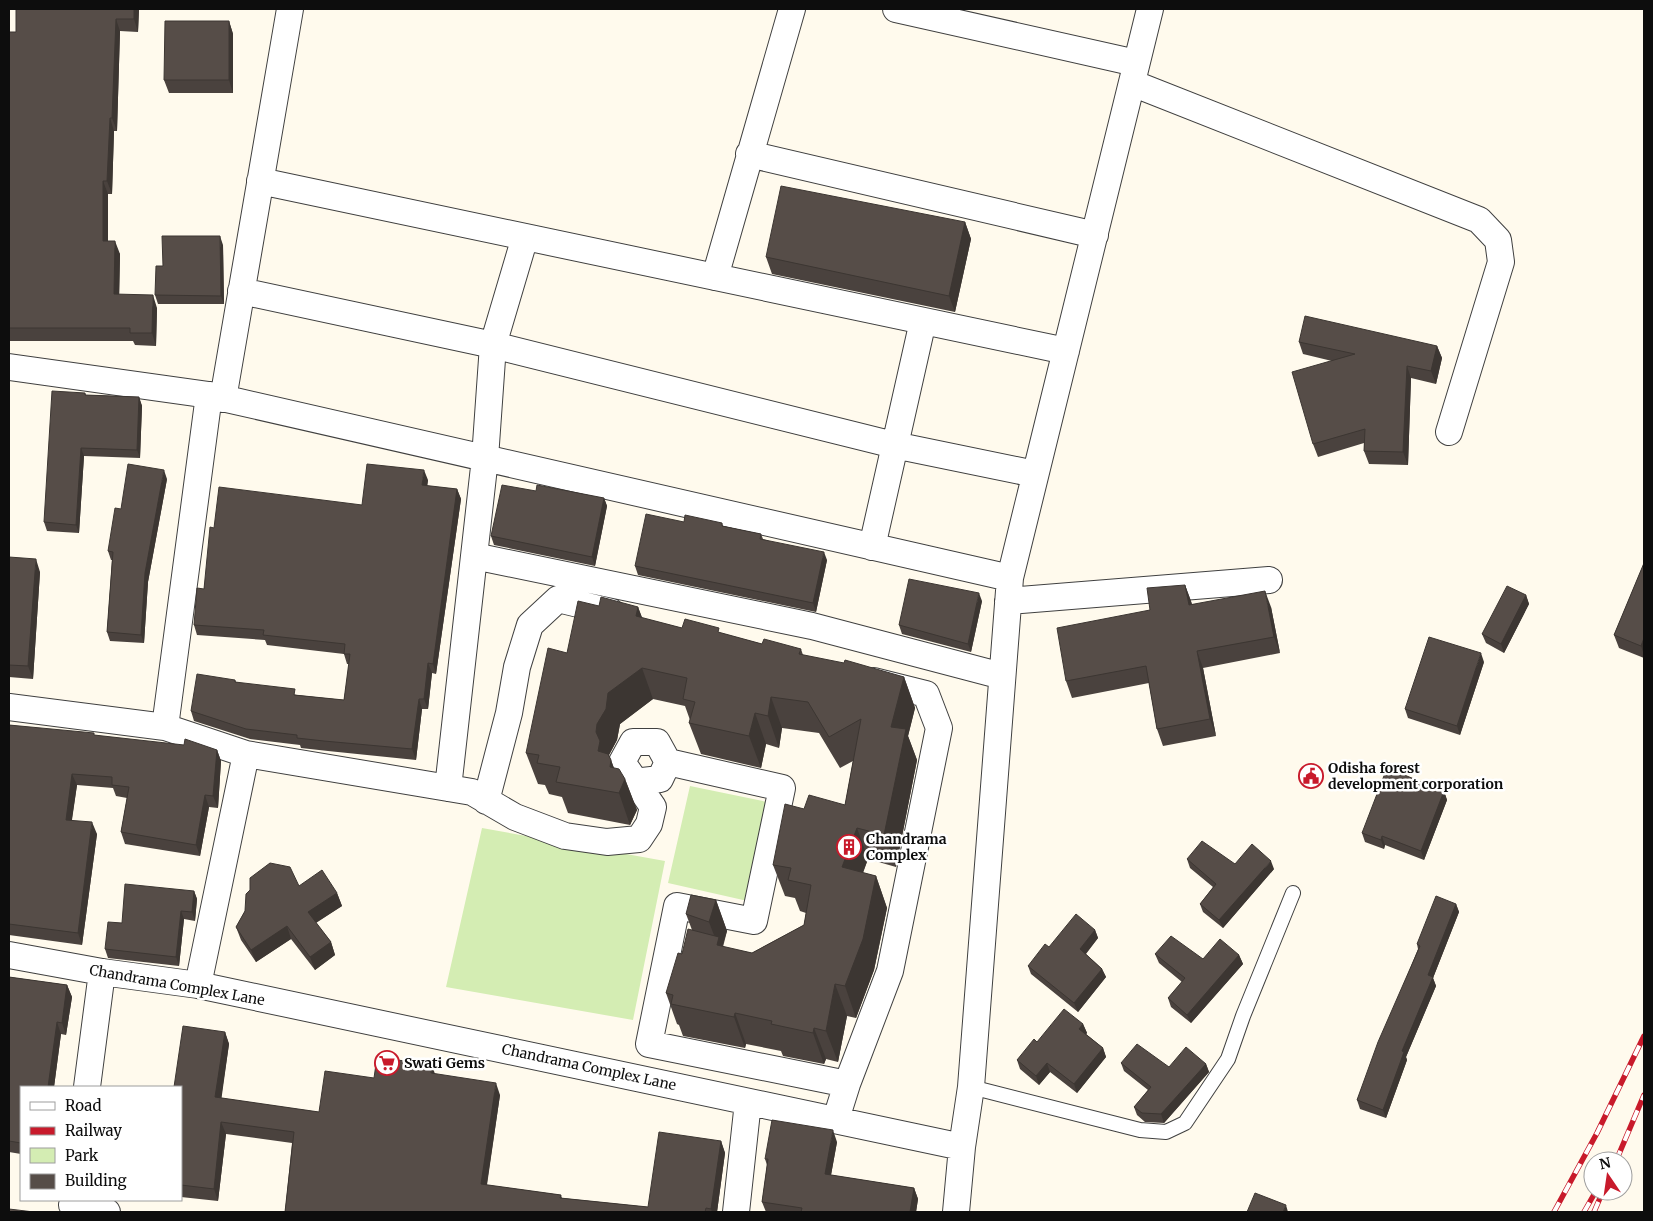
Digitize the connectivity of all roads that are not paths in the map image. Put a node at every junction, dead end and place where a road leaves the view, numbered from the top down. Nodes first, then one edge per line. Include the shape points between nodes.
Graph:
1 (290, 9) edge
2 (792, 9) edge
3 (896, 9) edge
4 (1150, 9) edge
5 (1134, 73) junction
6 (749, 154) junction
7 (260, 180) junction
8 (1095, 234) junction
9 (525, 237) junction
10 (715, 277) junction
11 (241, 291) junction
12 (923, 321) junction
13 (493, 345) junction
14 (1066, 351) junction
15 (9, 368) edge
16 (216, 397) junction
17 (1449, 432) dead end
18 (894, 444) junction
19 (484, 458) junction
20 (1036, 474) junction
21 (872, 547) junction
22 (474, 556) junction
23 (1269, 580) dead end
24 (1009, 590) junction
25 (634, 618) edge
26 (851, 675) edge
27 (1002, 676) junction
28 (9, 707) edge
29 (165, 727) junction
30 (246, 754) junction
31 (668, 762) junction
32 (634, 782) junction
33 (448, 788) junction
34 (486, 801) junction
35 (1293, 893) dead end
36 (9, 955) edge
37 (102, 972) junction
38 (198, 985) junction
39 (847, 1084) junction
40 (87, 1086) edge
41 (971, 1087) junction
42 (748, 1102) junction
43 (836, 1119) junction
44 (962, 1146) junction
45 (72, 1206) edge
46 (107, 1212) edge
47 (736, 1212) edge
48 (956, 1212) edge

1 - 7 street
2 - 6 street
3 - 5 street
4 - 5 street
5 - 8 street
5 - 17 street via 1479,220 1498,240 1501,262
6 - 8 street
6 - 10 street
7 - 9 street
7 - 11 street
8 - 14 street
9 - 10 street
9 - 13 street
10 - 12 street
11 - 13 street
11 - 16 street
12 - 14 street
12 - 18 street
13 - 18 street
13 - 19 street
14 - 20 street
15 - 16 street
16 - 19 street
16 - 29 street
18 - 20 street
18 - 21 street
19 - 21 street
19 - 22 street
20 - 24 street
21 - 24 street
22 - 27 street via 812,626
22 - 33 street
23 - 24 street
24 - 27 street
25 - 34 street via 558,599 530,626 517,667 509,713
26 - 39 street via 926,694 939,728 890,971
27 - 41 street
28 - 29 street
29 - 30 street
30 - 33 street
30 - 38 street
31 - 32 street via 660,779
31 - 32 street via 657,742 633,742 622,762
31 - 39 street via 782,788 754,921 676,906 649,1044
32 - 34 street via 653,807 649,824 640,839 607,842 565,836
33 - 34 street via 472,792
35 - 41 lane via 1228,1059 1185,1123 1166,1132 1140,1130
36 - 37 street, Chandrama Complex Lane
37 - 38 street, Chandrama Complex Lane
37 - 40 street
38 - 42 street, Chandrama Complex Lane
39 - 43 street
41 - 44 street
42 - 43 street, Chandrama Complex Lane
42 - 47 street
43 - 44 street, Chandrama Complex Lane
44 - 48 street
45 - 46 street

